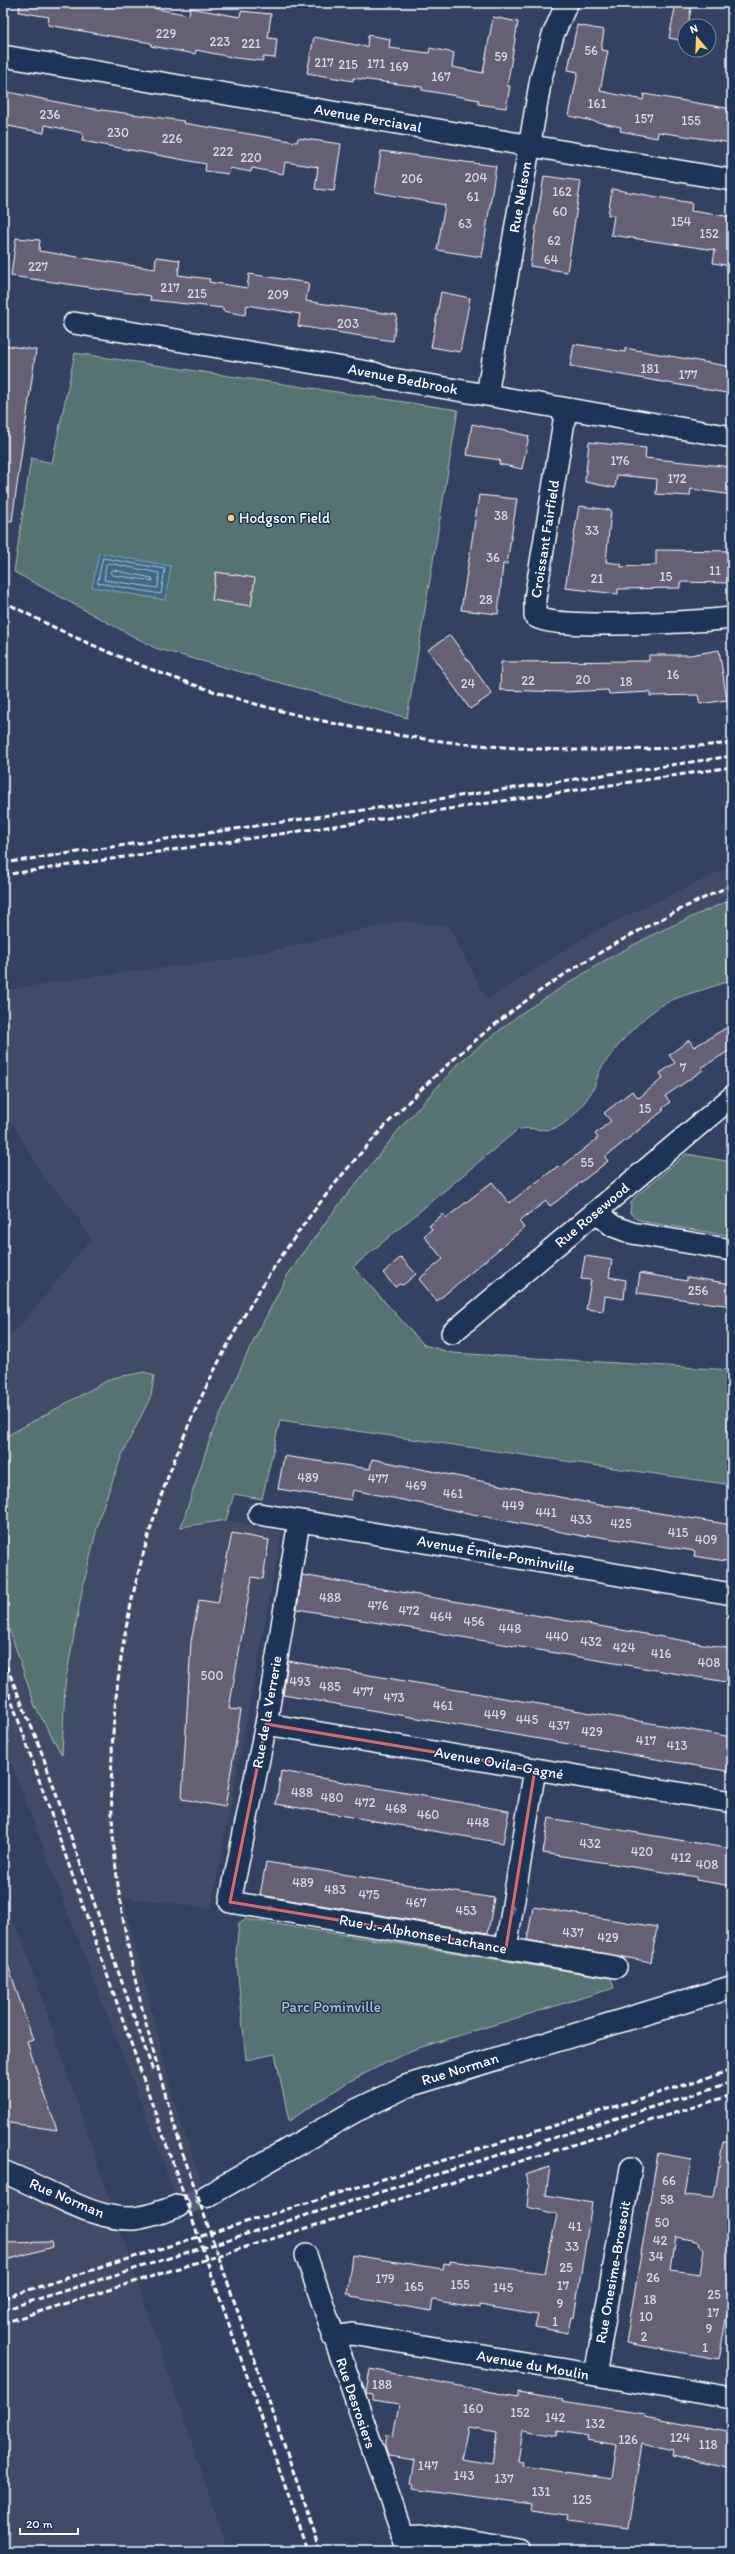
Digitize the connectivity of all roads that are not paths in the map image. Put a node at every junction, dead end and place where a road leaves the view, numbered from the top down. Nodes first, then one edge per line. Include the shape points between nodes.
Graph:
1 (567, 3) edge
2 (3, 56) edge
3 (529, 145) junction
4 (732, 180) edge
5 (74, 323) dead end
6 (487, 395) junction
7 (566, 409) junction
8 (732, 437) edge
9 (732, 618) edge
10 (732, 1097) edge
11 (596, 1212) junction
12 (732, 1250) edge
13 (452, 1333) dead end
14 (259, 1514) dead end
15 (299, 1521) junction
16 (732, 1594) edge
17 (266, 1724) junction
18 (535, 1769) junction
19 (732, 1802) edge
20 (230, 1902) joint
21 (506, 1948) junction
22 (616, 1967) dead end
23 (732, 1987) edge
24 (631, 2168) dead end
25 (3, 2172) edge
26 (206, 2196) tunnel mouth
27 (178, 2206) tunnel mouth
28 (306, 2255) dead end
29 (333, 2337) junction
30 (595, 2375) junction
31 (732, 2398) edge
32 (405, 2543) edge
33 (519, 2551) edge

1 - 3 street, Rue Nelson via 545,62
2 - 3 street, Avenue Perciaval
3 - 4 street, Avenue Perciaval
3 - 6 street, Rue Nelson
5 - 6 street, Avenue Bedbrook via 374,373 387,378
6 - 7 street, Avenue Bedbrook
7 - 8 street, Avenue Bedbrook
7 - 9 street, Croissant Fairfield via 535,599 535,616 543,621 565,623 673,622
10 - 11 street, Rue Rosewood
11 - 12 street via 613,1226 632,1233
11 - 13 street, Rue Rosewood
14 - 15 street, Avenue Émile-Pominville
15 - 16 street, Avenue Émile-Pominville
15 - 17 street, Rue de la Verrerie
17 - 18 street, Avenue Ovila-Gagné
17 - 20 street, Rue de la Verrerie
18 - 19 street, Avenue Ovila-Gagné
21 -> 18 street
20 -> 21 street, Rue J.-Alphonse-Lachance
21 - 22 street, Rue J.-Alphonse-Lachance
23 - 26 street, Rue Norman via 407,2086 360,2108
24 - 30 street, Rue Onesime-Brossoit
25 - 27 street, Rue Norman via 84,2208 112,2217 137,2218
28 - 29 street, Rue Desrosiers
29 - 30 street, Avenue du Moulin via 352,2334
29 - 32 street, Rue Desrosiers
30 - 31 street, Avenue du Moulin
32 - 33 street via 420,2534

